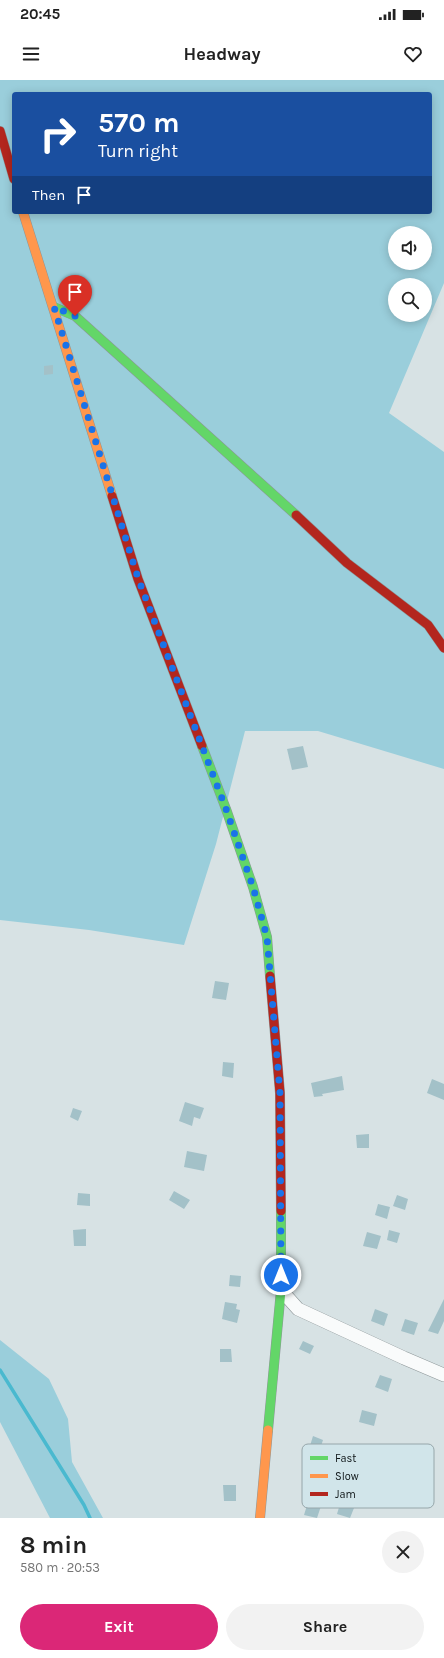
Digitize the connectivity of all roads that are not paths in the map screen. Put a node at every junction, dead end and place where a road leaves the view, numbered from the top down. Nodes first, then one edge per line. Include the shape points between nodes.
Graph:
1 (0, 131) edge
2 (12, 172) edge
3 (24, 214) edge
4 (54, 307) junction
5 (444, 648) edge
6 (282, 1290) junction
7 (444, 1375) edge
8 (260, 1518) edge

1 - 2 main road
3 - 4 main road
4 - 5 main road via 75,316 348,563 428,625
4 - 6 main road via 138,578 226,809 267,937 280,1093
6 - 7 street via 298,1309
6 - 8 main road

